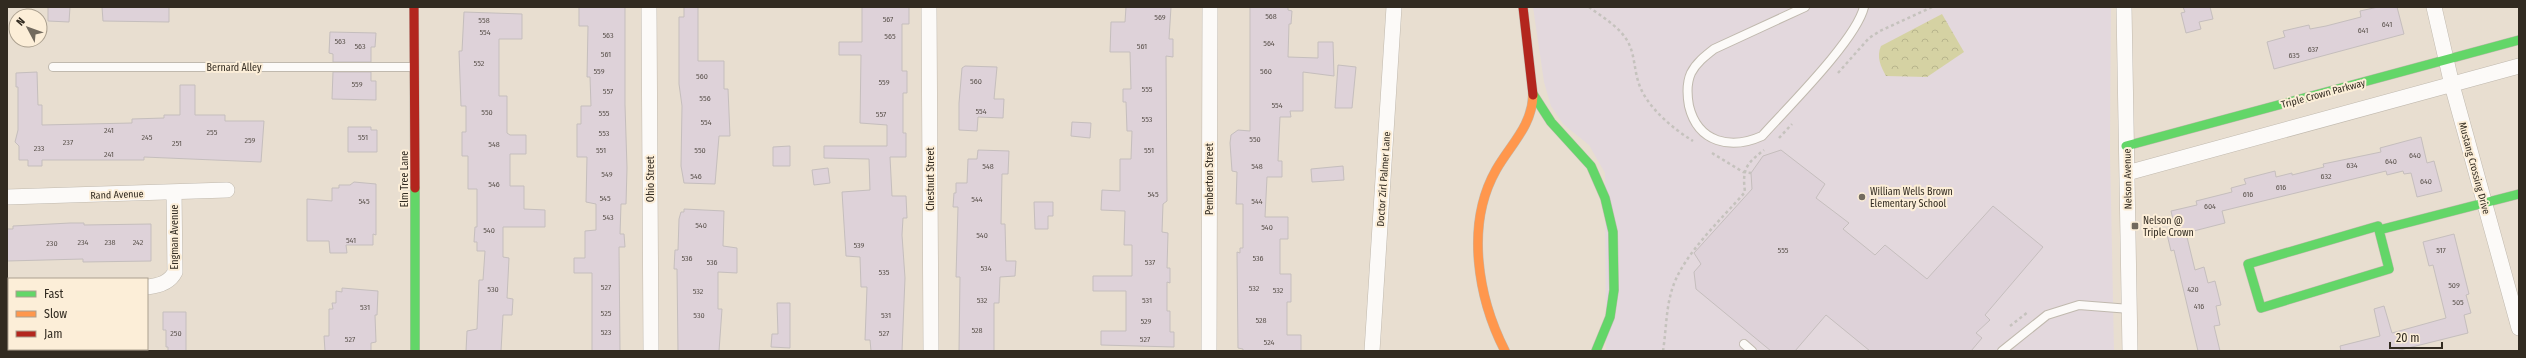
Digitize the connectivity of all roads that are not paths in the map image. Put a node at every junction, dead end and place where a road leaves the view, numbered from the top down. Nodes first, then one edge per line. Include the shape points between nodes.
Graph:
1 (414, 7) edge
2 (649, 7) edge
3 (929, 7) edge
4 (1210, 7) edge
5 (1394, 7) edge
6 (1523, 7) edge
7 (1805, 7) edge
8 (1864, 7) edge
9 (2124, 7) edge
10 (2434, 7) edge
11 (2519, 40) edge
12 (2447, 60) junction
13 (2519, 66) edge
14 (53, 67) dead end
15 (416, 67) junction
16 (2452, 84) junction
17 (1533, 94) junction
18 (1549, 131) dead end
19 (1532, 134) dead end
20 (1563, 136) junction
21 (1513, 146) junction
22 (2126, 146) junction
23 (2127, 173) junction
24 (227, 190) dead end
25 (174, 192) junction
26 (2519, 194) edge
27 (7, 197) edge
28 (2485, 203) junction
29 (2379, 230) junction
30 (148, 287) edge
31 (2130, 309) junction
32 (2519, 328) edge
33 (1744, 344) dead end
34 (415, 351) edge
35 (651, 351) edge
36 (931, 351) edge
37 (1209, 351) edge
38 (1372, 351) edge
39 (1505, 351) edge
40 (1596, 351) edge
41 (1752, 351) edge
42 (2002, 351) edge
43 (2130, 351) edge

1 - 15 street, Elm Tree Lane
2 - 35 street, Ohio Street
3 - 36 street, Chestnut Street
4 - 37 street, Pemberton Street
5 - 38 street, Doctor Zirl Palmer Lane
6 - 17 street
7 - 8 lane via 1714,49 1702,58 1691,74 1686,93 1691,116 1712,139 1731,144 1748,142 1762,136 1855,29
9 - 22 street, Nelson Avenue
10 - 12 street, Mustang Crossing Drive
11 - 12 street, Triple Crown Parkway
12 - 16 street, Mustang Crossing Drive
12 - 22 street, Triple Crown Parkway
13 - 16 street
14 - 15 lane, Bernard Alley
15 - 34 street, Elm Tree Lane
16 - 23 street
16 - 28 street, Mustang Crossing Drive
17 - 20 street
17 - 21 street via 1526,125
18 - 20 street
19 - 21 street
20 - 40 street via 1591,166 1605,198 1613,232 1614,290 1610,317
21 - 39 street via 1495,172 1486,200 1481,222 1479,261 1489,316
22 - 23 street, Nelson Avenue
23 - 31 street, Nelson Avenue
24 - 25 street, Rand Avenue
25 - 27 street, Rand Avenue
25 - 30 street, Engman Avenue via 175,272 162,284
26 - 28 street
28 - 29 street
28 - 32 street, Mustang Crossing Drive
29 - 29 street via 2389,269 2261,308 2248,264 2378,226
31 - 42 lane via 2079,305 2047,314
31 - 43 street, Nelson Avenue
33 - 41 lane

